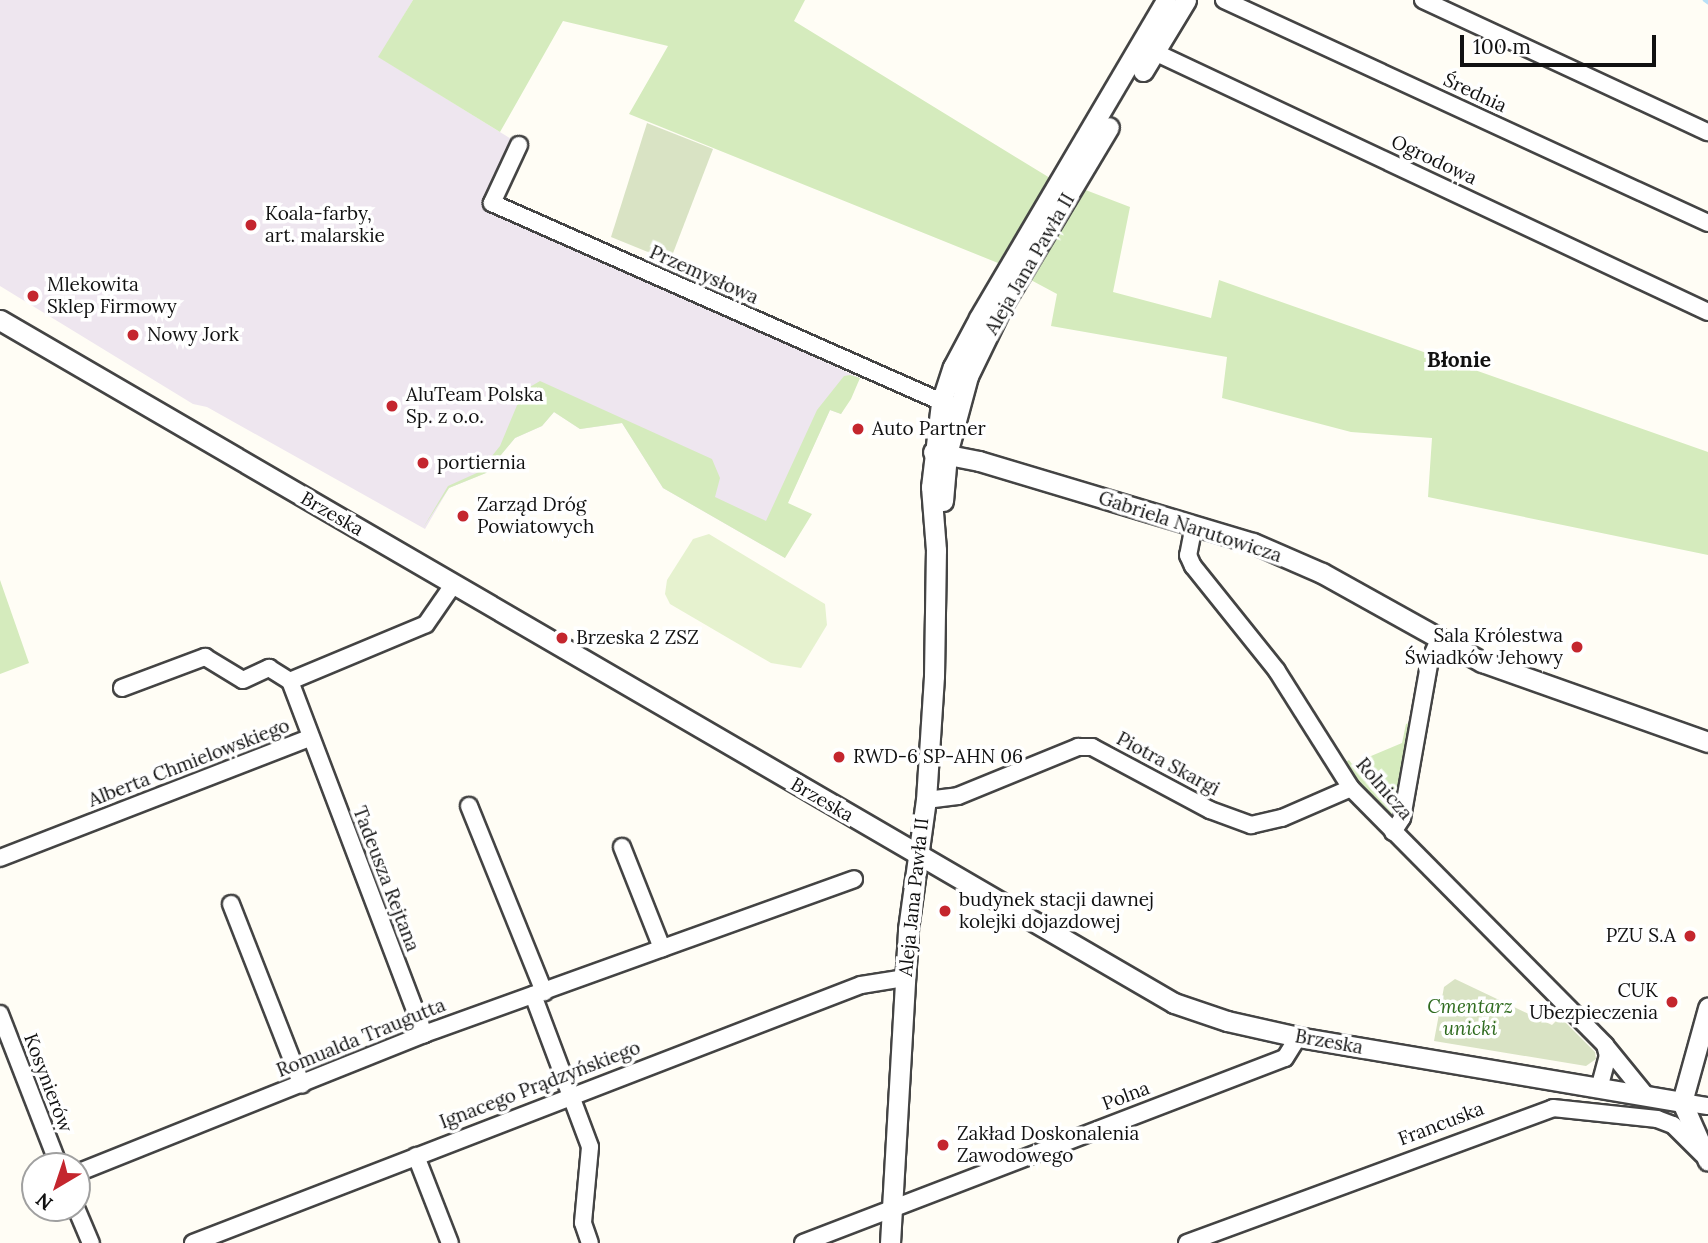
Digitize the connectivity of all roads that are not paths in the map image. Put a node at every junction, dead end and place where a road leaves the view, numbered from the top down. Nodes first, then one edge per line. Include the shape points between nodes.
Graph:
1 (1166, 0) edge
2 (1186, 0) edge
3 (1224, 0) edge
4 (1423, 0) edge
5 (1148, 49) junction
6 (1708, 132) edge
7 (519, 145) dead end
8 (1708, 223) edge
9 (1708, 312) edge
10 (0, 320) edge
11 (951, 412) junction
12 (940, 453) junction
13 (980, 462) junction
14 (1194, 524) junction
15 (453, 585) junction
16 (1439, 640) junction
17 (290, 681) junction
18 (122, 688) dead end
19 (310, 738) junction
20 (1708, 742) edge
21 (1351, 788) junction
22 (926, 800) junction
23 (469, 806) dead end
24 (1393, 832) junction
25 (622, 847) dead end
26 (915, 854) junction
27 (0, 858) edge
28 (854, 879) dead end
29 (231, 904) dead end
30 (662, 948) junction
31 (905, 978) junction
32 (539, 993) junction
33 (1708, 1008) edge
34 (0, 1014) edge
35 (424, 1034) junction
36 (1298, 1037) junction
37 (1605, 1045) junction
38 (302, 1085) junction
39 (1600, 1085) junction
40 (1644, 1093) junction
41 (568, 1097) junction
42 (1682, 1102) junction
43 (1708, 1106) edge
44 (53, 1152) edge
45 (416, 1156) junction
46 (1707, 1159) edge
47 (91, 1168) edge
48 (891, 1209) junction
49 (82, 1222) edge
50 (91, 1243) edge
51 (193, 1243) edge
52 (450, 1243) edge
53 (590, 1243) edge
54 (803, 1243) edge
55 (890, 1243) edge
56 (1187, 1243) edge

1 - 5 street, Aleja Jana Pawła II
2 - 5 street, Aleja Jana Pawła II
3 - 8 street, Średnia
4 - 6 street
5 - 9 street, Ogrodowa
5 - 11 street, Aleja Jana Pawła II via 1069,182
7 - 11 street, Przemysłowa via 492,202
10 - 15 street, Brzeska
11 - 12 street, Aleja Jana Pawła II
11 - 13 street
12 - 13 street, Gabriela Narutowicza
12 - 22 street, Aleja Jana Pawła II
13 - 14 street, Gabriela Narutowicza
14 - 16 street, Gabriela Narutowicza via 1322,573
14 - 21 street, Rolnicza via 1188,555 1193,566 1277,671
15 - 17 street via 426,624
15 - 26 street, Brzeska
16 - 20 street, Gabriela Narutowicza via 1482,662
16 - 24 street via 1430,660 1402,818
17 - 18 street via 269,668 243,680 205,657
17 - 19 street, Alberta Chmielowskiego
19 - 27 street, Alberta Chmielowskiego
19 - 35 street, Tadeusza Rejtana
21 - 22 street, Piotra Skargi via 1282,818 1251,825 1210,810 1092,747 1078,747 958,796
21 - 24 street, Rolnicza
22 - 26 street, Aleja Jana Pawła II
23 - 32 street
24 - 37 street, Rolnicza
25 - 30 street
26 - 31 street, Aleja Jana Pawła II
26 - 36 street, Brzeska via 1174,1003
28 - 30 street, Romualda Traugutta
29 - 38 street
30 - 32 street, Romualda Traugutta
31 - 41 street, Ignacego Prądzyńskiego via 861,985
31 - 48 street, Aleja Jana Pawła II
32 - 35 street, Romualda Traugutta
32 - 41 street
33 - 42 street
34 - 44 street, Kosynierów
35 - 38 street, Romualda Traugutta
36 - 39 street, Brzeska
36 - 48 street, Polna via 1285,1058
37 - 39 street via 1607,1063
37 - 40 street, Rolnicza
38 - 47 street, Romualda Traugutta
39 - 40 street, Brzeska
40 - 42 street, Brzeska
41 - 45 street, Ignacego Prądzyńskiego
41 - 53 street via 590,1147 583,1223
42 - 43 street, Brzeska
42 - 46 street
45 - 51 street, Ignacego Prądzyńskiego
45 - 52 street
46 - 56 street, Francuska via 1672,1125 1657,1119 1553,1108
48 - 54 street, Polna
48 - 55 street, Aleja Jana Pawła II
49 - 50 street

